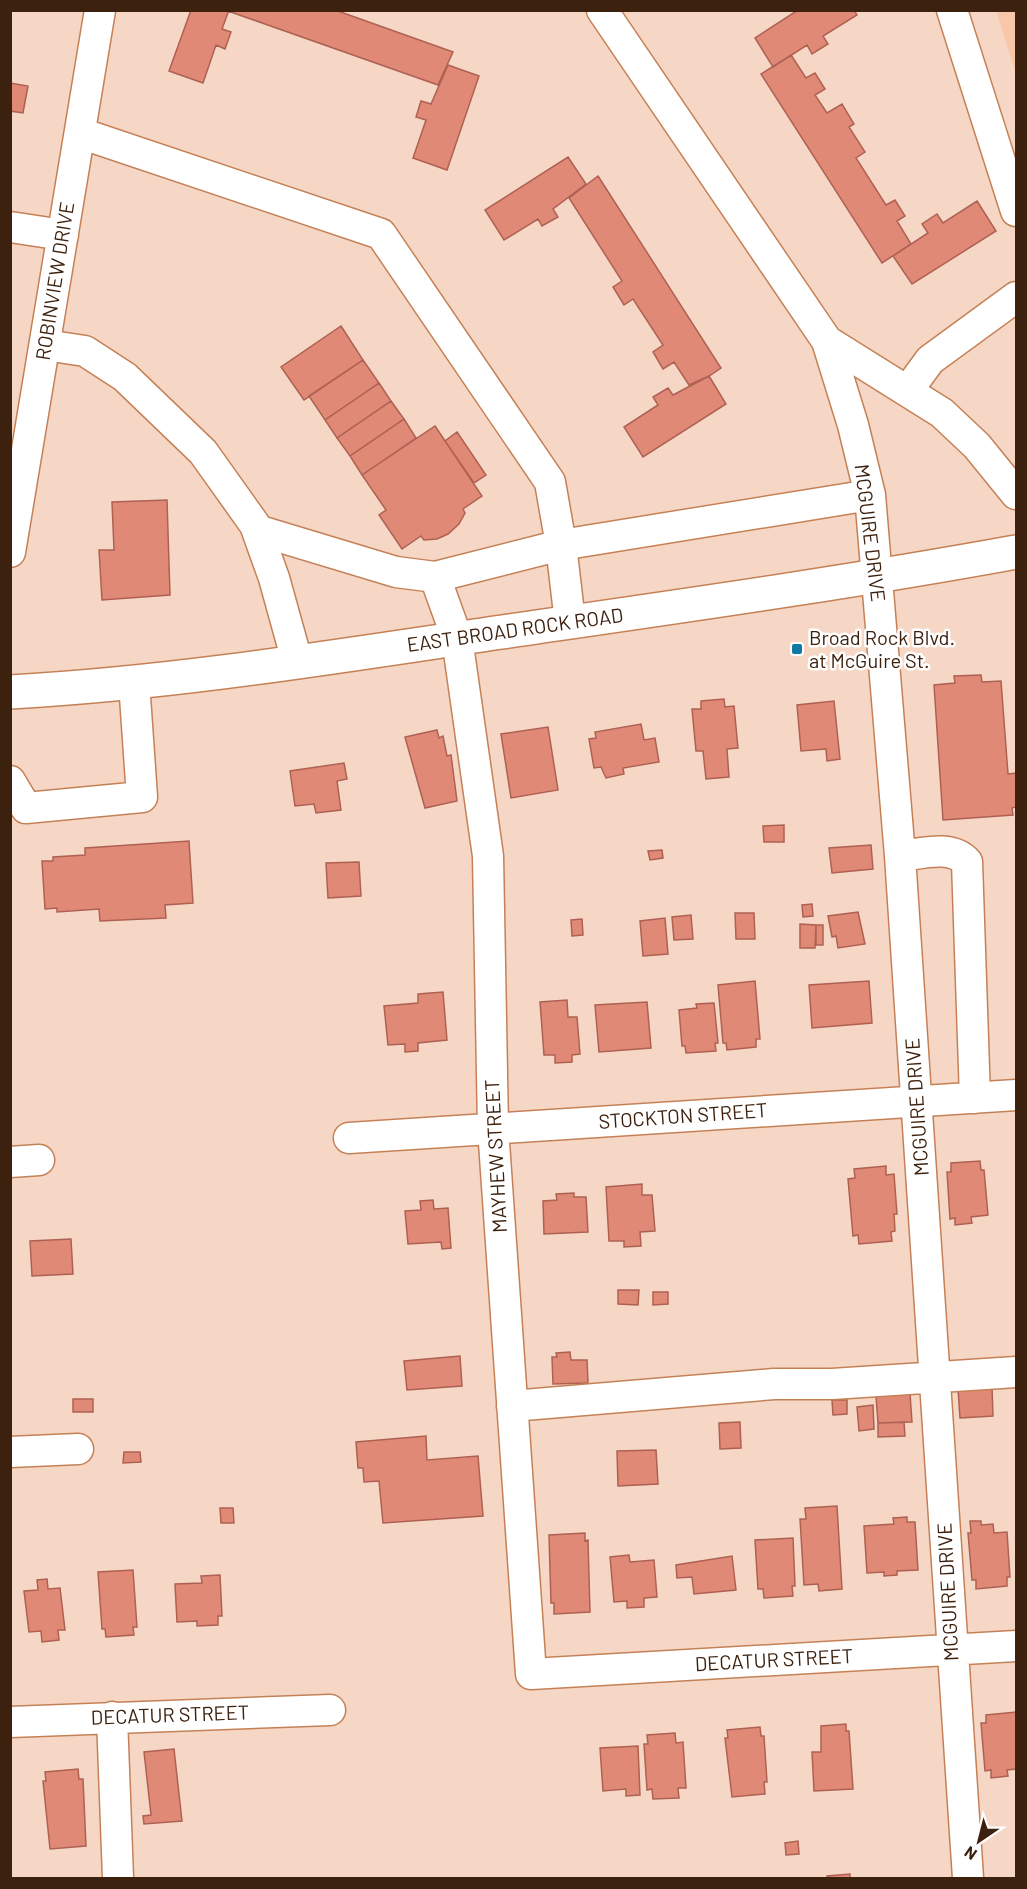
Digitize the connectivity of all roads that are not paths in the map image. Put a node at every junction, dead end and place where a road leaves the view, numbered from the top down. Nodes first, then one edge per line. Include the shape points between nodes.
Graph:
1 (100, 10) edge
2 (952, 10) edge
3 (601, 12) edge
4 (80, 133) junction
5 (1017, 212) edge
6 (10, 227) edge
7 (63, 235) junction
8 (1017, 297) edge
9 (828, 341) junction
10 (45, 345) junction
11 (908, 390) junction
12 (870, 495) junction
13 (1017, 495) edge
14 (14, 514) edge
15 (257, 530) junction
16 (561, 545) junction
17 (10, 552) edge
18 (1017, 552) edge
19 (435, 576) junction
20 (878, 577) junction
21 (570, 622) junction
22 (457, 638) junction
23 (297, 661) junction
24 (134, 682) junction
25 (10, 692) edge
26 (10, 782) edge
27 (900, 856) junction
28 (1017, 1095) edge
29 (975, 1098) junction
30 (916, 1101) junction
31 (493, 1128) junction
32 (349, 1138) dead end
33 (1017, 1372) edge
34 (936, 1377) junction
35 (512, 1406) junction
36 (78, 1449) dead end
37 (10, 1452) edge
38 (1017, 1646) edge
39 (951, 1649) junction
40 (531, 1674) joint
41 (330, 1710) dead end
42 (112, 1717) junction
43 (10, 1722) edge
44 (118, 1878) edge
45 (968, 1878) edge

1 - 4 street, ROBINVIEW DRIVE
2 - 5 street
3 - 9 street, MCGUIRE DRIVE
4 - 7 street, ROBINVIEW DRIVE
4 - 16 street via 381,234 550,482
6 - 7 street
7 - 10 street, ROBINVIEW DRIVE
8 - 11 street via 930,360
9 - 11 street, MCGUIRE DRIVE
9 - 12 street, MCGUIRE DRIVE
10 - 14 street, ROBINVIEW DRIVE
10 - 15 street via 85,351 125,377 203,452
11 - 13 street, MCGUIRE DRIVE via 942,413 977,446
12 - 16 street
12 - 20 street, MCGUIRE DRIVE
14 - 17 street, ROBINVIEW DRIVE
15 - 19 street via 396,572
15 - 23 street
16 - 19 street
16 - 21 street
18 - 20 main road, EAST BROAD ROCK ROAD
19 - 22 street, MAYHEW STREET
20 - 21 main road, EAST BROAD ROCK ROAD
20 - 27 street, MCGUIRE DRIVE
21 - 22 main road, EAST BROAD ROCK ROAD
22 - 23 main road, EAST BROAD ROCK ROAD
22 - 31 street, MAYHEW STREET via 488,856
23 - 24 main road, EAST BROAD ROCK ROAD
24 - 25 main road, EAST BROAD ROCK ROAD
24 - 26 street via 142,797 26,808
27 - 29 street via 943,851 960,855 967,862
27 - 30 street, MCGUIRE DRIVE
28 - 29 street, STOCKTON STREET
29 - 30 street, STOCKTON STREET
30 - 31 street, STOCKTON STREET
30 - 34 street, MCGUIRE DRIVE
31 - 32 street, STOCKTON STREET
31 - 35 street, MAYHEW STREET
33 - 34 street
34 - 35 street via 774,1384
34 - 39 street, MCGUIRE DRIVE
35 - 40 street, MAYHEW STREET
36 - 37 street
38 - 39 street, DECATUR STREET
39 - 40 street, DECATUR STREET
39 - 45 street, MCGUIRE DRIVE
41 - 42 street, DECATUR STREET
42 - 43 street, DECATUR STREET
42 - 44 street

